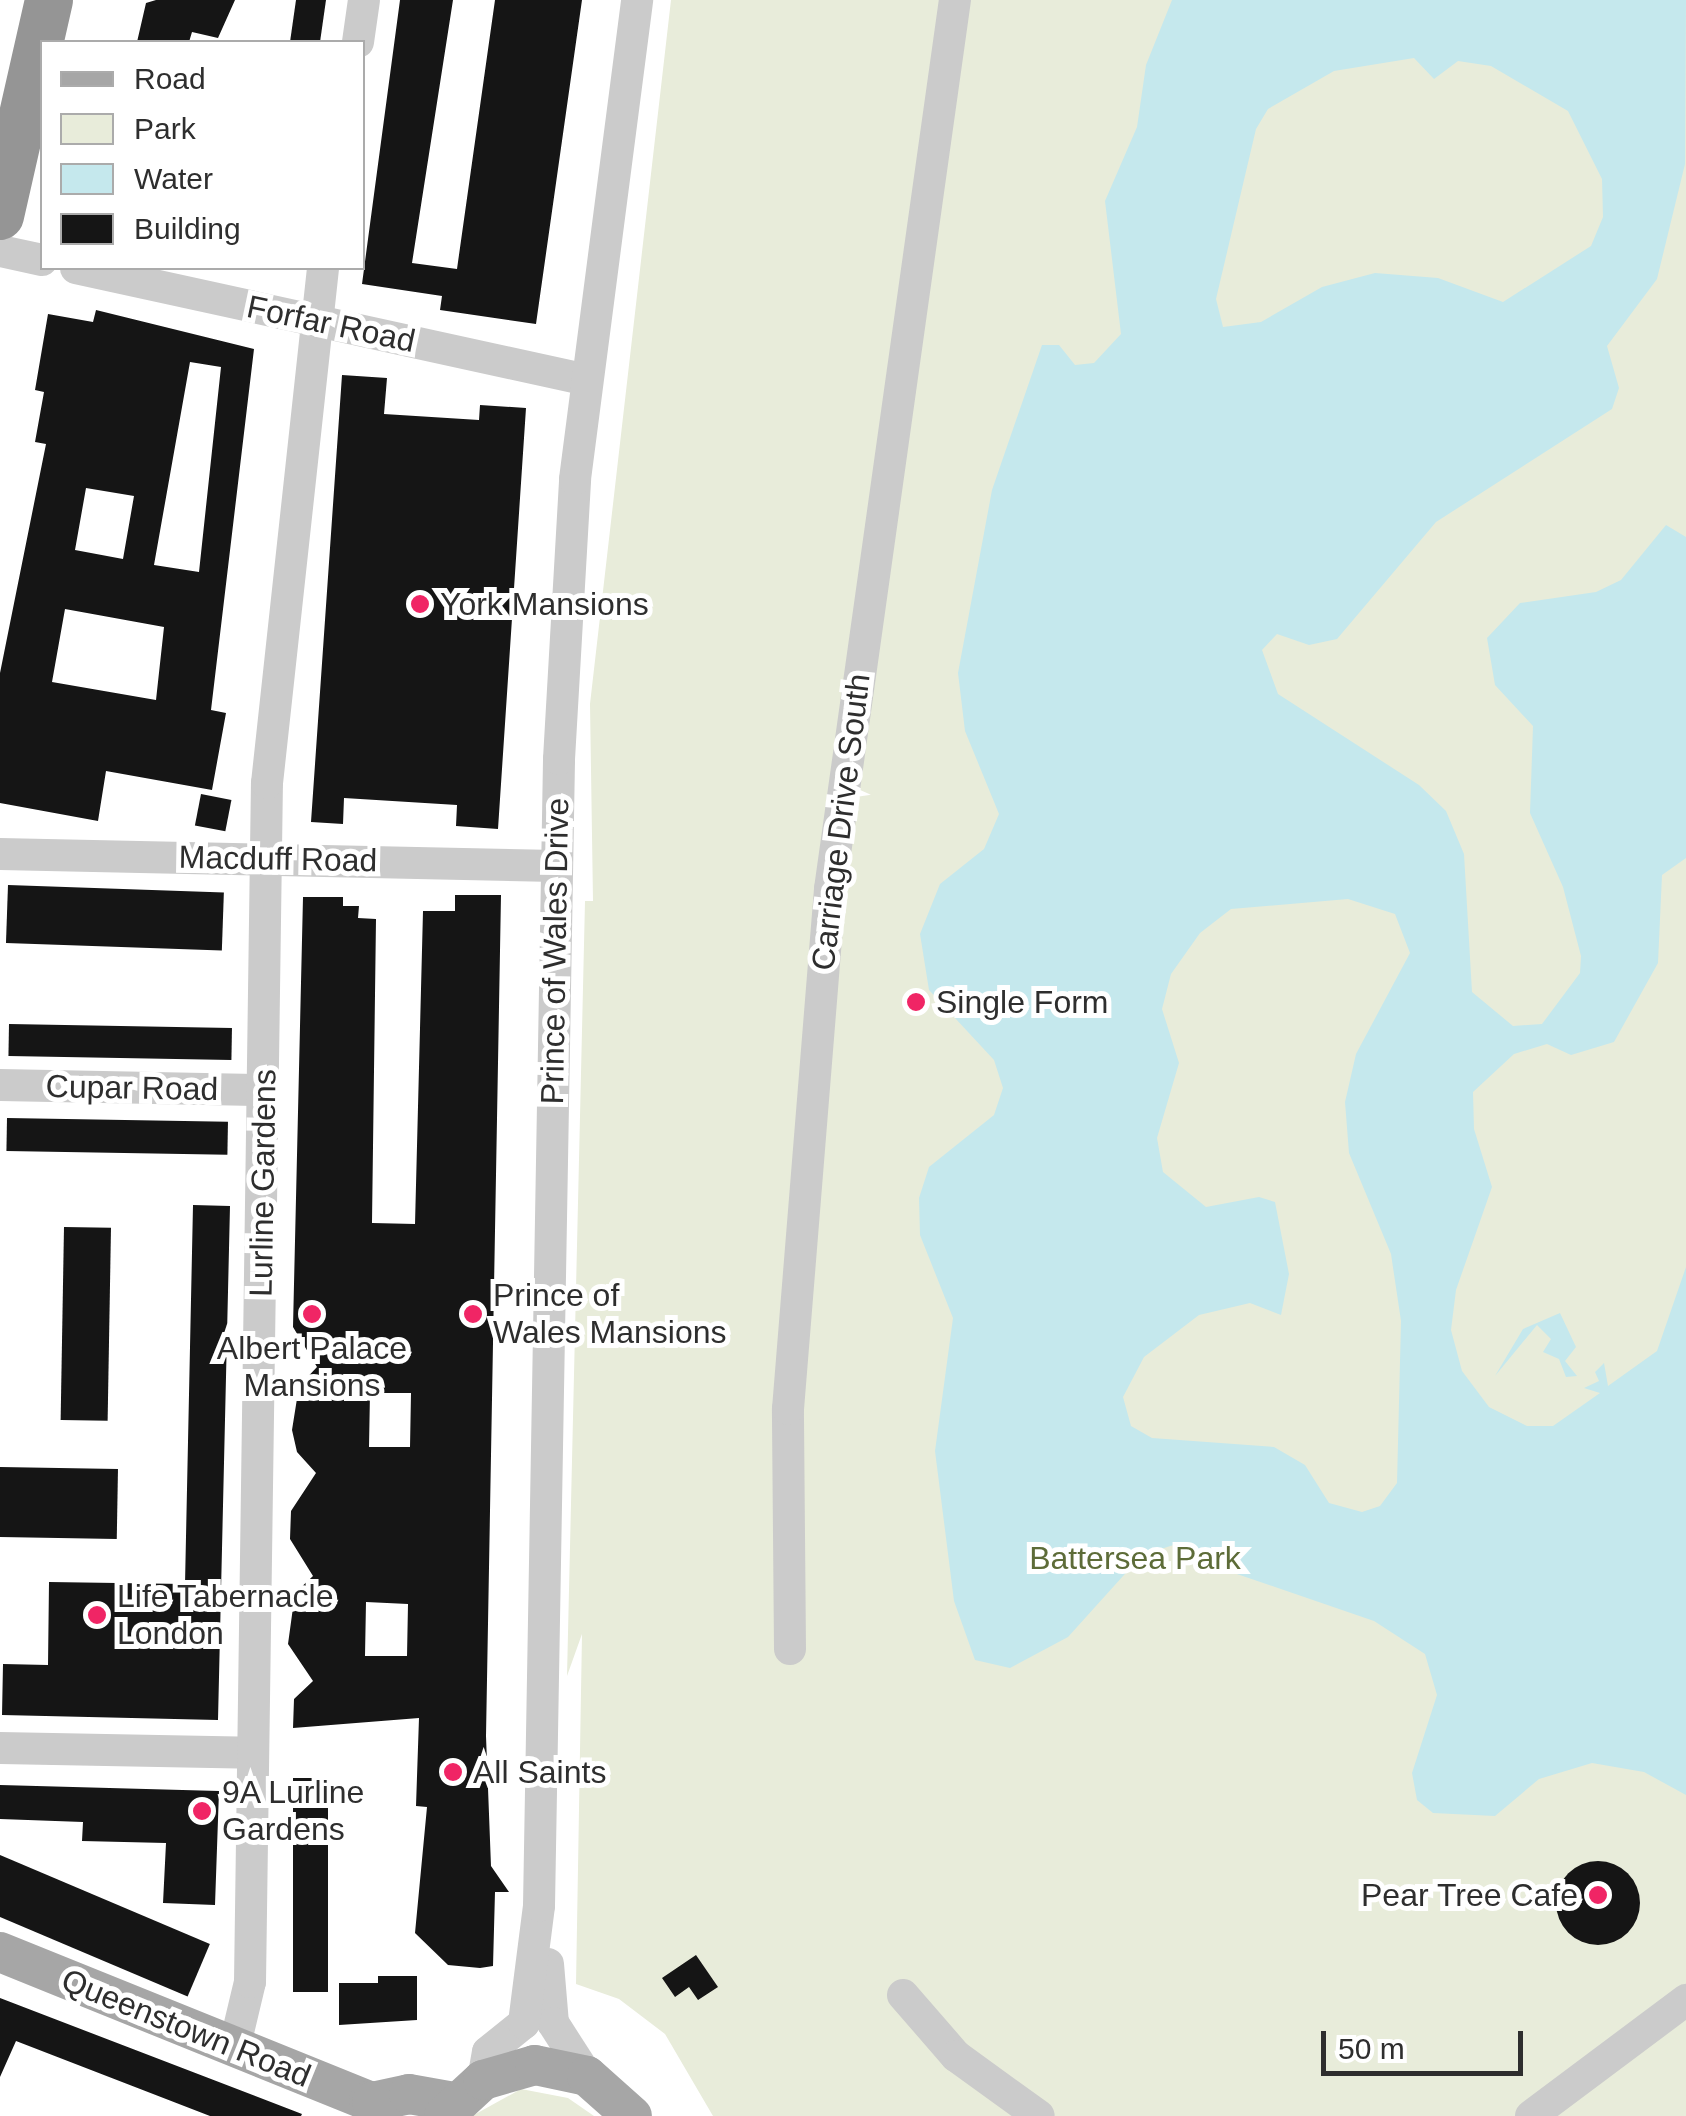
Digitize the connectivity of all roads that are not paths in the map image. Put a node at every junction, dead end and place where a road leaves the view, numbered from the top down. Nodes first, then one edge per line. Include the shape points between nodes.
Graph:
1 (48, 0) edge
2 (364, 0) edge
3 (636, 0) edge
4 (955, 0) edge
5 (358, 40) edge
6 (0, 216) edge
7 (0, 251) edge
8 (40, 260) edge
9 (86, 270) edge
10 (323, 270) edge
11 (316, 318) junction
12 (587, 380) junction
13 (0, 854) edge
14 (266, 859) junction
15 (556, 866) junction
16 (0, 1085) edge
17 (264, 1090) junction
18 (790, 1649) dead end
19 (0, 1748) edge
20 (251, 1753) junction
21 (539, 1906) junction
22 (0, 1952) edge
23 (902, 1996) dead end
24 (1686, 2000) edge
25 (234, 2050) junction
26 (587, 2076) junction
27 (460, 2099) edge
28 (376, 2109) edge
29 (632, 2116) edge
30 (1039, 2116) edge
31 (1531, 2116) edge

1 - 6 highway
2 - 5 street
3 - 12 street, Prince of Wales Drive
4 - 18 street, Carriage Drive South via 830,889 788,1409
7 - 8 street
9 - 11 street, Forfar Road
10 - 11 street, Lurline Gardens
11 - 12 street, Forfar Road
11 - 14 street, Lurline Gardens
12 - 15 street, Prince of Wales Drive
13 - 14 street, Macduff Road
14 - 15 street, Macduff Road
14 - 17 street, Lurline Gardens
15 - 21 street, Prince of Wales Drive
16 - 17 street, Cupar Road
17 - 20 street, Lurline Gardens
19 - 20 street
20 - 25 street, Lurline Gardens via 250,1982
21 - 26 street, Prince of Wales Drive via 553,2022
21 - 27 street, Prince of Wales Drive via 524,2023 488,2052
22 - 25 main road, Queenstown Road
23 - 30 street via 956,2056
24 - 31 street
25 - 28 main road, Queenstown Road
26 - 27 main road via 534,2065
26 - 29 main road
27 - 28 main road, Queenstown Road via 409,2094

